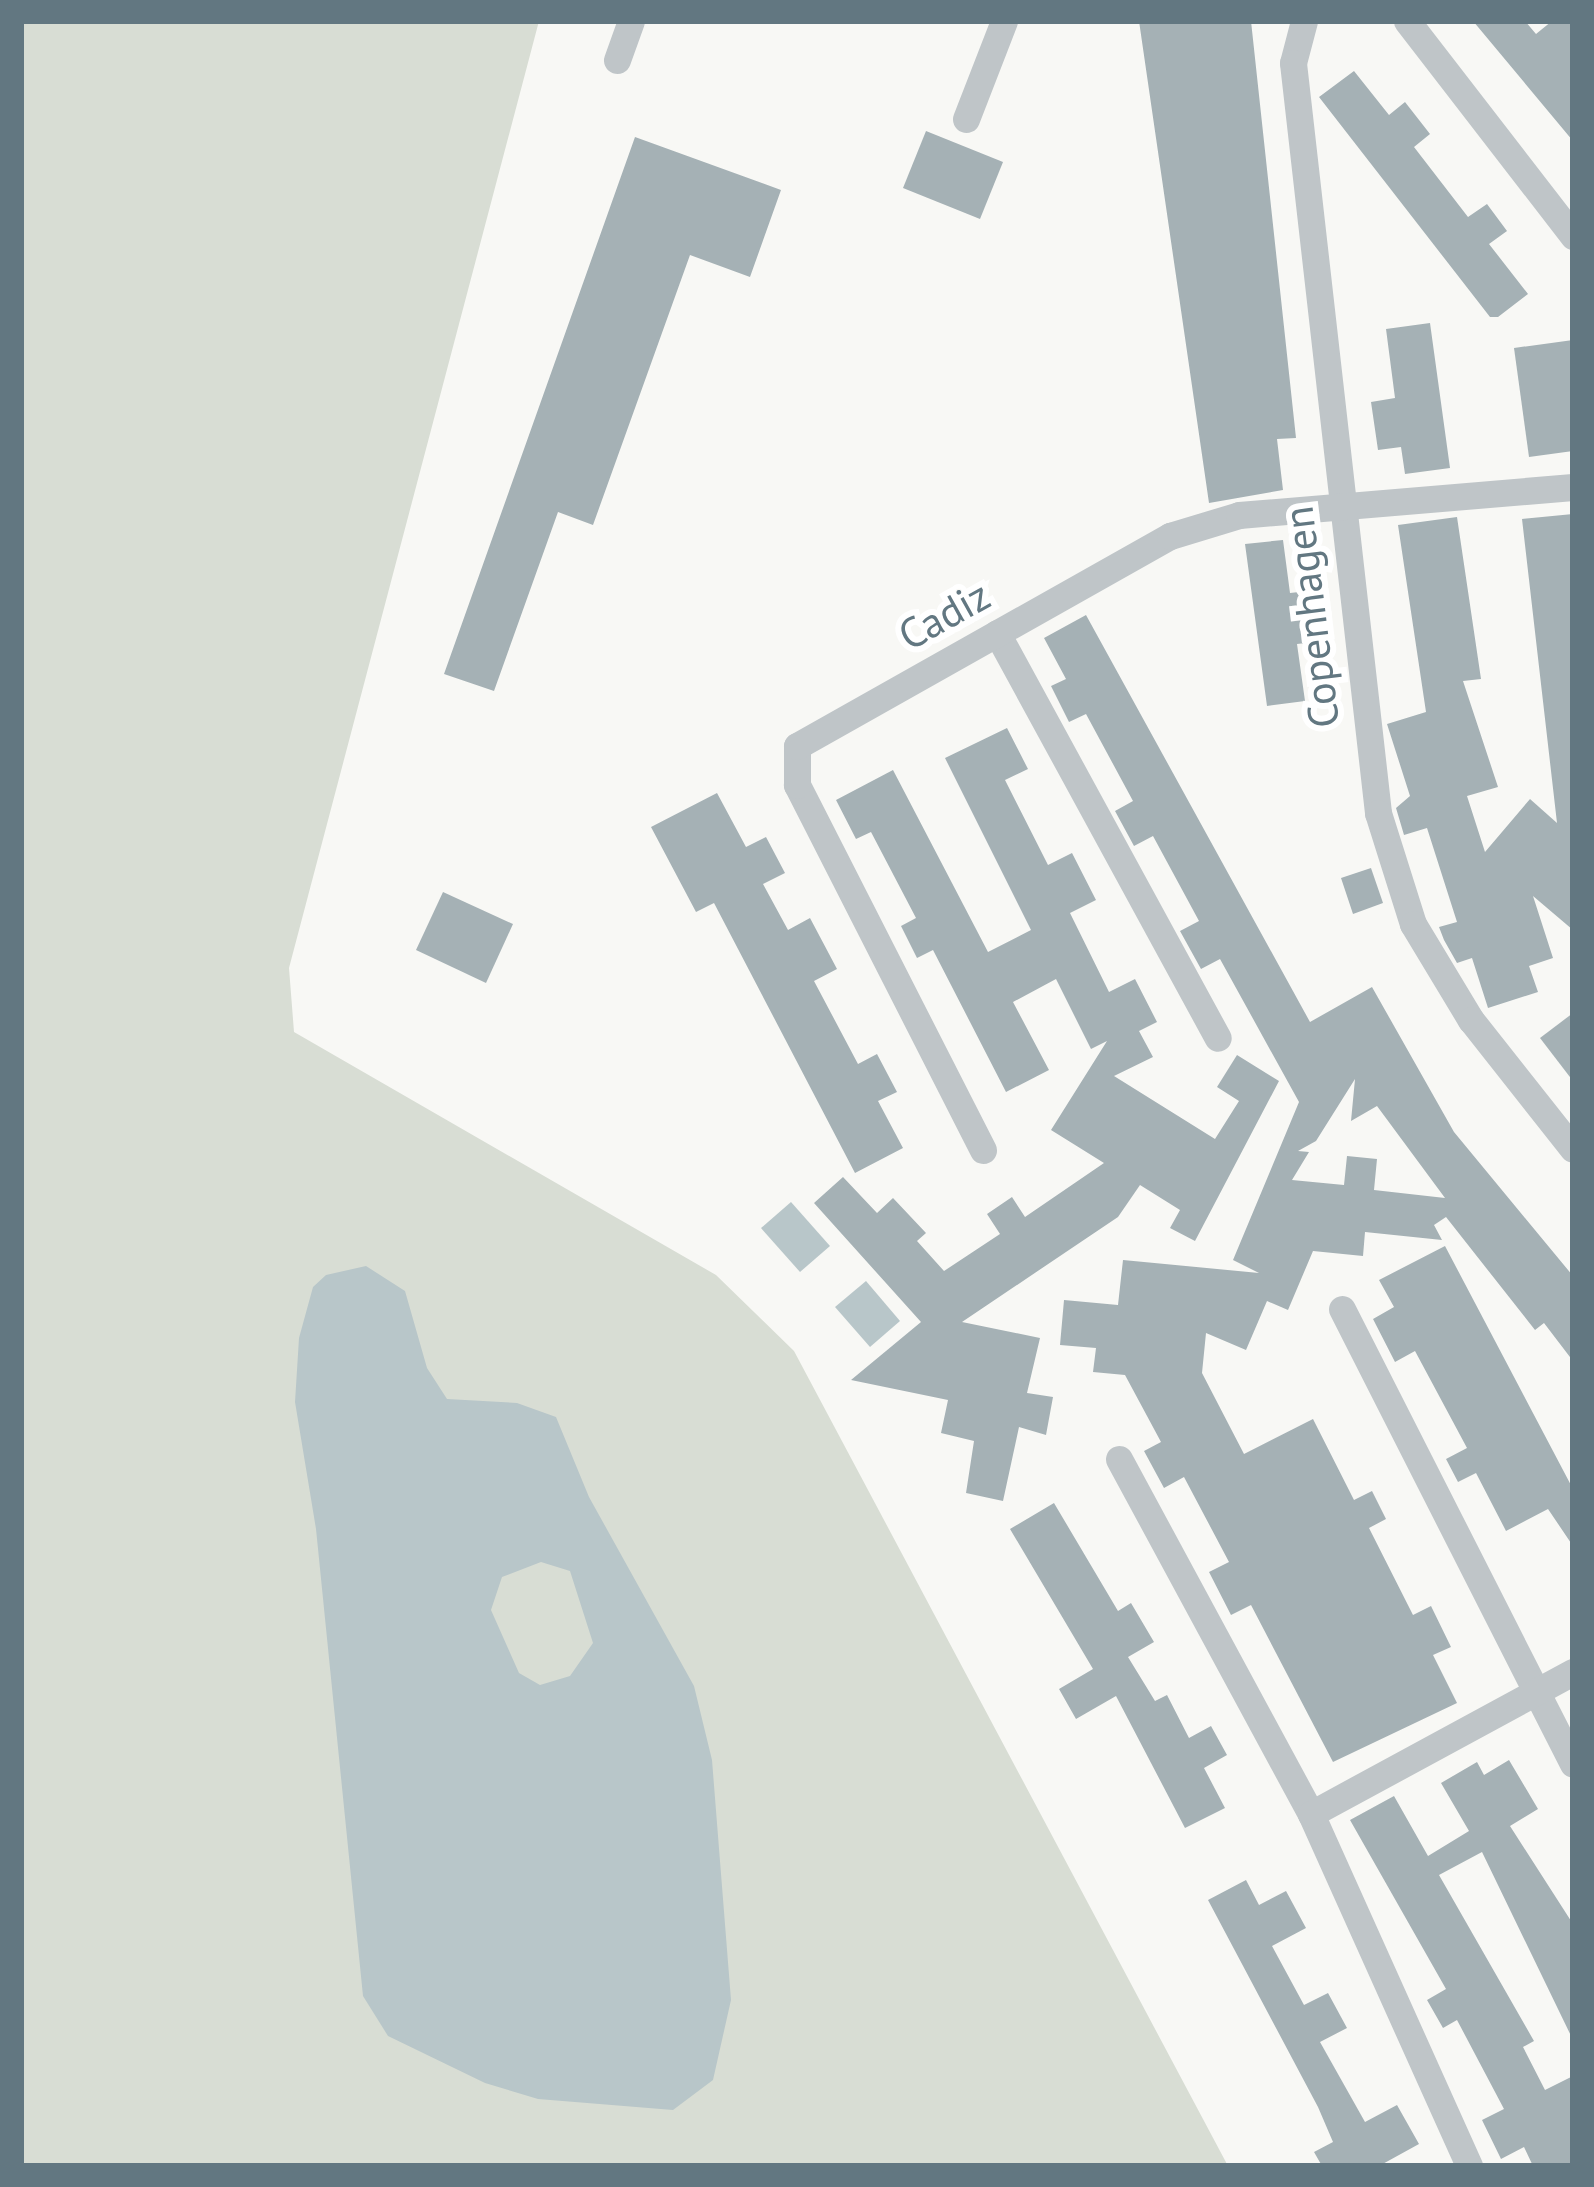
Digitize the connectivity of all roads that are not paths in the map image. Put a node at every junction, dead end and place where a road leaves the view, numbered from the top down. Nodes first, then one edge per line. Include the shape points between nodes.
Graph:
1 (631, 21) edge
2 (1004, 21) edge
3 (1304, 21) edge
4 (1407, 21) edge
5 (617, 60) dead end
6 (966, 119) dead end
7 (1573, 236) edge
8 (1573, 487) edge
9 (1340, 506) junction
10 (997, 633) junction
11 (1218, 1038) dead end
12 (1573, 1149) edge
13 (983, 1150) dead end
14 (1342, 1309) dead end
15 (1119, 1459) dead end
16 (1573, 1672) edge
17 (1537, 1692) junction
18 (1573, 1764) edge
19 (1311, 1814) junction
20 (1469, 2166) edge

1 - 5 street
2 - 6 street
3 - 9 street, Copenhagen via 1293,63
4 - 7 street
8 - 9 street, Cadiz
9 - 10 street, Cadiz via 1239,515 1171,536
9 - 12 street, Copenhagen via 1378,813 1413,925 1471,1020
10 - 11 street
10 - 13 street, Cadiz via 796,746 792,765
14 - 17 street
15 - 19 street
16 - 17 street
17 - 18 street
17 - 19 street
19 - 20 street

